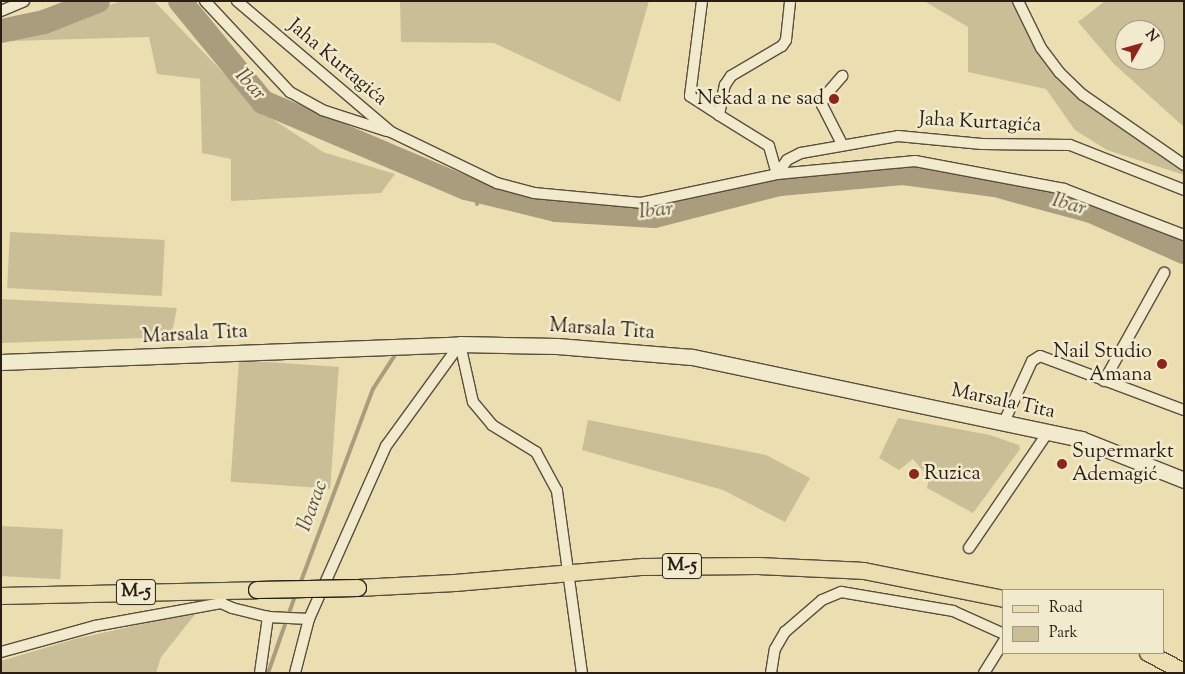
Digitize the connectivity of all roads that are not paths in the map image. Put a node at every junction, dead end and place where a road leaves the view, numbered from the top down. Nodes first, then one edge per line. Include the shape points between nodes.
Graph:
1 (24, 1) edge
2 (206, 1) edge
3 (237, 1) edge
4 (702, 1) edge
5 (790, 1) edge
6 (1018, 1) edge
7 (1, 11) edge
8 (842, 76) dead end
9 (719, 115) junction
10 (391, 132) junction
11 (842, 144) junction
12 (1184, 165) edge
13 (777, 174) junction
14 (1184, 190) edge
15 (1184, 235) edge
16 (1164, 273) dead end
17 (460, 344) junction
18 (1, 362) edge
19 (1104, 381) junction
20 (1184, 410) edge
21 (1004, 422) junction
22 (1048, 432) junction
23 (1184, 480) edge
24 (969, 548) dead end
25 (567, 574) junction
26 (8, 596) edge
27 (221, 597) junction
28 (1002, 599) edge
29 (268, 617) junction
30 (309, 619) junction
31 (1002, 633) edge
32 (1002, 644) edge
33 (1, 652) edge
34 (1150, 654) edge
35 (1171, 668) edge
36 (1184, 672) edge
37 (260, 673) edge
38 (295, 673) edge
39 (582, 673) edge
40 (771, 673) edge
41 (984, 673) edge

1 - 7 street
2 - 10 street, Jaha Kurtagića via 290,92 322,110
3 - 10 street, Jaha Kurtagića
4 - 9 street via 690,96
5 - 9 street via 786,40 775,51 731,76 725,85
6 - 12 street via 1041,48 1082,96
8 - 11 street via 822,106
9 - 13 street via 769,146
10 - 13 street, Jaha Kurtagića via 497,183 534,194 585,200 641,203
11 - 13 street, Jaha Kurtagića via 792,156
11 - 14 street, Jaha Kurtagića via 898,136 982,144 1058,143
13 - 15 street, Jaha Kurtagića via 915,161 1064,189
16 - 19 street
17 - 18 street, Marsala Tita
17 - 21 street, Marsala Tita via 557,346 692,356
17 - 25 street via 473,402 492,425 525,443 546,465 557,491
17 - 30 street via 386,446
19 - 20 street
19 - 21 street via 1047,356 1035,358
21 - 22 street, Marsala Tita
22 - 23 street, Marsala Tita via 1081,439
22 - 24 street
25 - 27 main road, M-5, bridge via 358,588 257,590
25 - 28 main road, M-5 via 701,565 864,571
25 - 39 street
26 - 27 main road, M-5
27 - 29 street
27 - 33 street
29 - 30 street
29 - 37 street
30 - 38 street
31 - 40 street via 953,611 841,592 822,600 785,632 775,648
32 - 41 street
34 - 35 main road
35 - 36 main road

